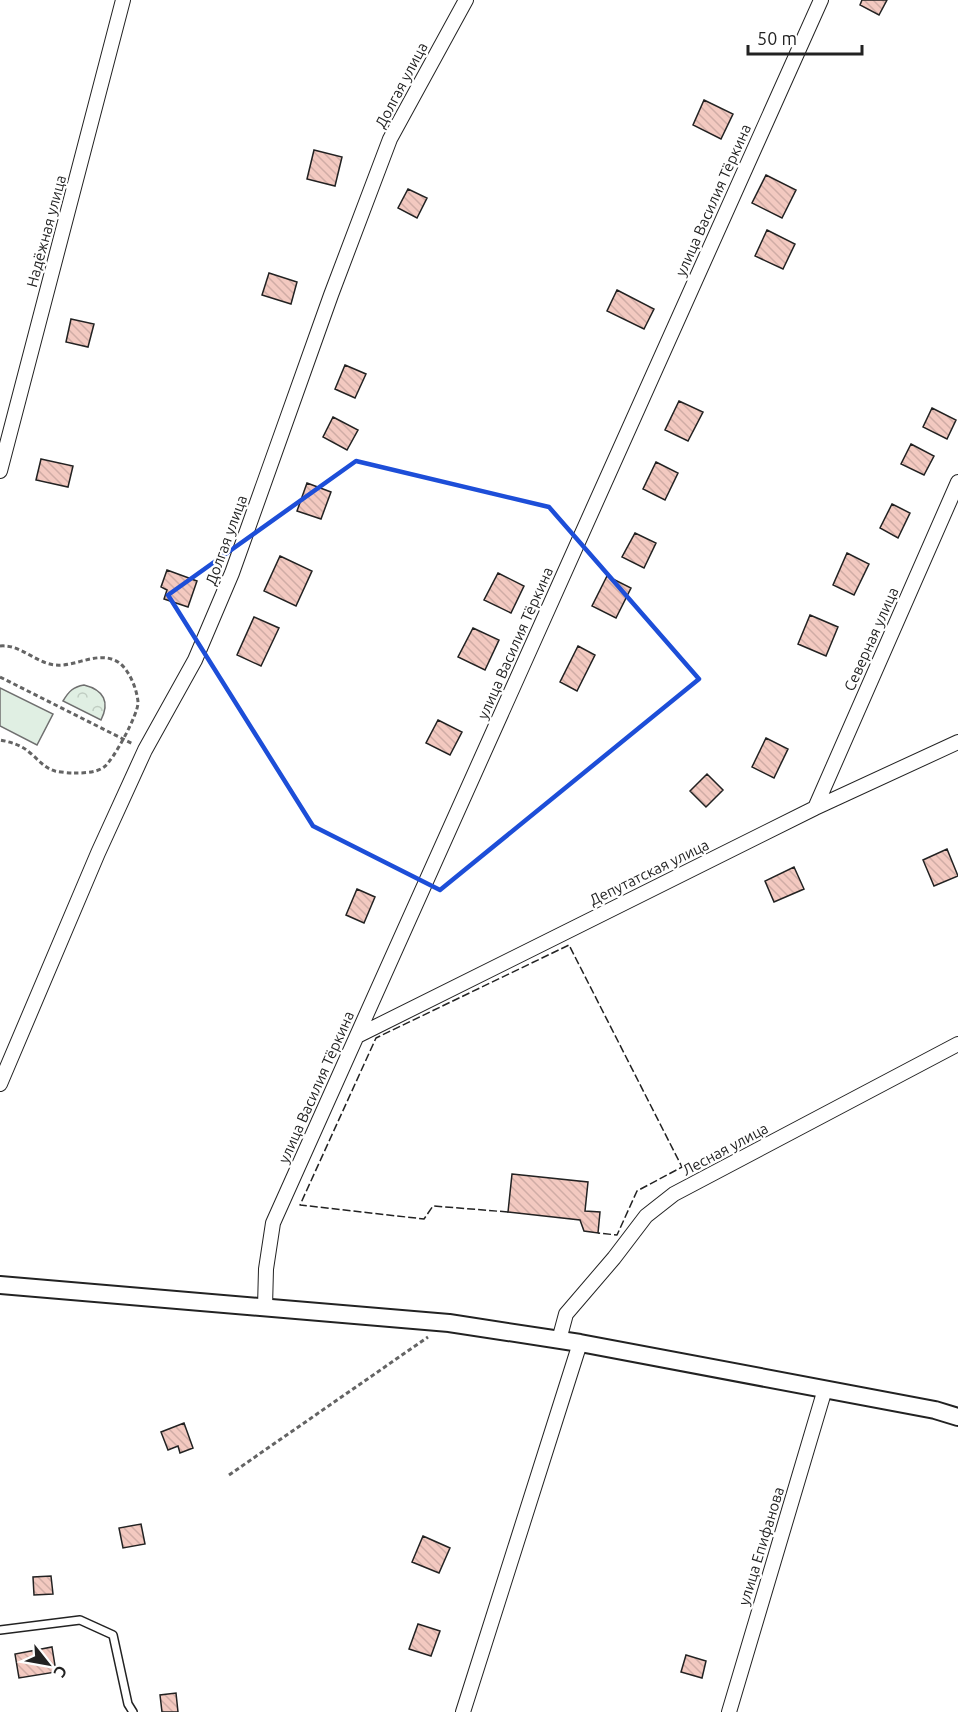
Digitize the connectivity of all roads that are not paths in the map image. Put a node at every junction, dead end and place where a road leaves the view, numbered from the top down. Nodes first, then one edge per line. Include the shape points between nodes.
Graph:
1 (123, 0) edge
2 (466, 0) edge
3 (821, 0) edge
4 (0, 471) edge
5 (958, 482) edge
6 (958, 742) edge
7 (815, 808) junction
8 (357, 1036) junction
9 (958, 1044) edge
10 (0, 1084) edge
11 (0, 1285) edge
12 (265, 1307) junction
13 (559, 1340) junction
14 (580, 1344) junction
15 (825, 1389) junction
16 (958, 1417) edge
17 (0, 1630) edge
18 (133, 1712) edge
19 (463, 1712) edge
20 (729, 1712) edge

1 - 4 street, Надёжная улица
2 - 10 street, Долгая улица via 390,140 232,573 195,660 145,750 98,853
3 - 8 street, улица Василия Тёркина
5 - 7 street, Северная улица
6 - 7 street, Депутатская улица
7 - 8 street, Депутатская улица
8 - 12 street, улица Василия Тёркина via 273,1223
9 - 13 street, Лесная улица via 674,1194 646,1215 566,1314
11 - 12 street
12 - 13 street via 449,1323
13 - 14 street
14 - 15 street
14 - 19 street
15 - 16 street
15 - 20 street, улица Епифанова
17 - 18 lane via 80,1620 113,1635

